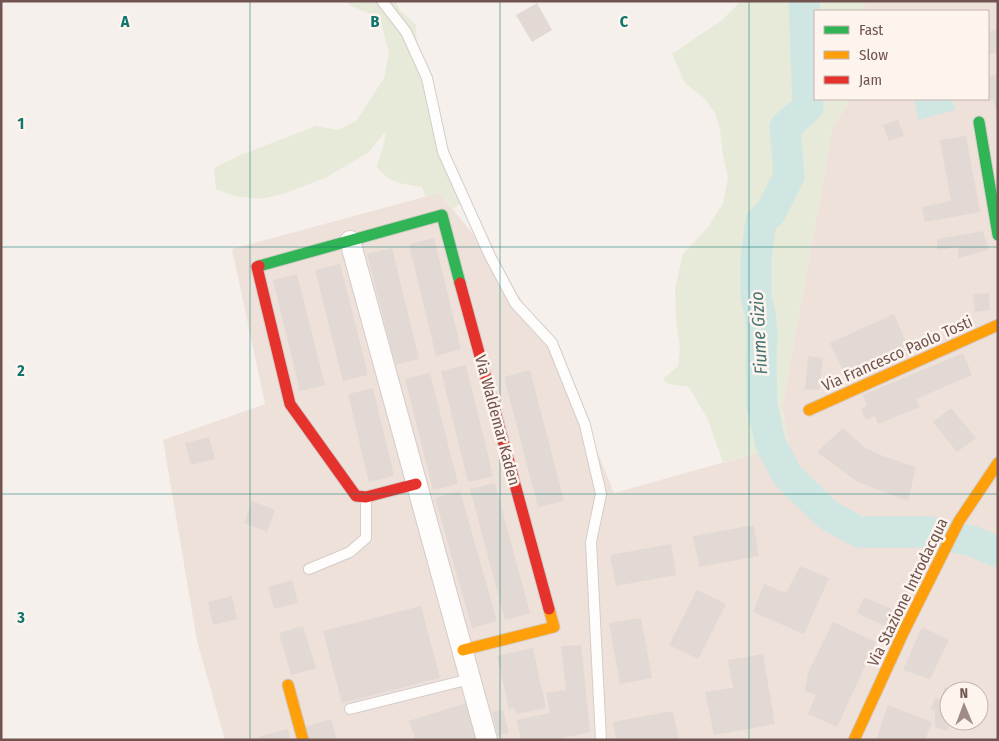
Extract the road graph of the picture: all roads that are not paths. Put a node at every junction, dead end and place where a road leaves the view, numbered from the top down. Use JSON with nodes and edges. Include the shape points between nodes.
{"nodes":[{"id":1,"x":382,"y":1,"type":"edge"},
{"id":2,"x":979,"y":122,"type":"dead end"},
{"id":3,"x":998,"y":234,"type":"edge"},
{"id":4,"x":350,"y":241,"type":"junction"},
{"id":5,"x":998,"y":325,"type":"edge"},
{"id":6,"x":809,"y":410,"type":"dead end"},
{"id":7,"x":998,"y":462,"type":"edge"},
{"id":8,"x":416,"y":484,"type":"junction"},
{"id":9,"x":366,"y":497,"type":"junction"},
{"id":10,"x":309,"y":569,"type":"dead end"},
{"id":11,"x":463,"y":650,"type":"junction"},
{"id":12,"x":470,"y":679,"type":"junction"},
{"id":13,"x":288,"y":685,"type":"dead end"},
{"id":14,"x":350,"y":709,"type":"dead end"},
{"id":15,"x":303,"y":740,"type":"edge"},
{"id":16,"x":488,"y":740,"type":"edge"},
{"id":17,"x":600,"y":740,"type":"edge"},
{"id":18,"x":854,"y":740,"type":"edge"}],
"edges":[{"from":1,"to":17,"type":"lane","via":[[406,32],[427,78],[443,152],[490,256],[515,303],[552,343],[585,425],[601,494],[591,542]]},
{"from":2,"to":3,"type":"street"},
{"from":4,"to":8,"type":"street"},
{"from":4,"to":9,"type":"street","name":"Via Waldemar Kaden","via":[[257,267],[290,404],[356,496]]},
{"from":4,"to":11,"type":"street","name":"Via Waldemar Kaden","via":[[442,215],[554,627]]},
{"from":5,"to":6,"type":"street","name":"Via Francesco Paolo Tosti"},
{"from":7,"to":18,"type":"street","name":"Via Stazione Introdacqua","via":[[959,521]]},
{"from":8,"to":9,"type":"street"},
{"from":8,"to":11,"type":"street"},
{"from":9,"to":10,"type":"lane","via":[[366,538],[350,552]]},
{"from":11,"to":12,"type":"street"},
{"from":12,"to":14,"type":"lane"},
{"from":12,"to":16,"type":"street"},
{"from":13,"to":15,"type":"street"}]}
